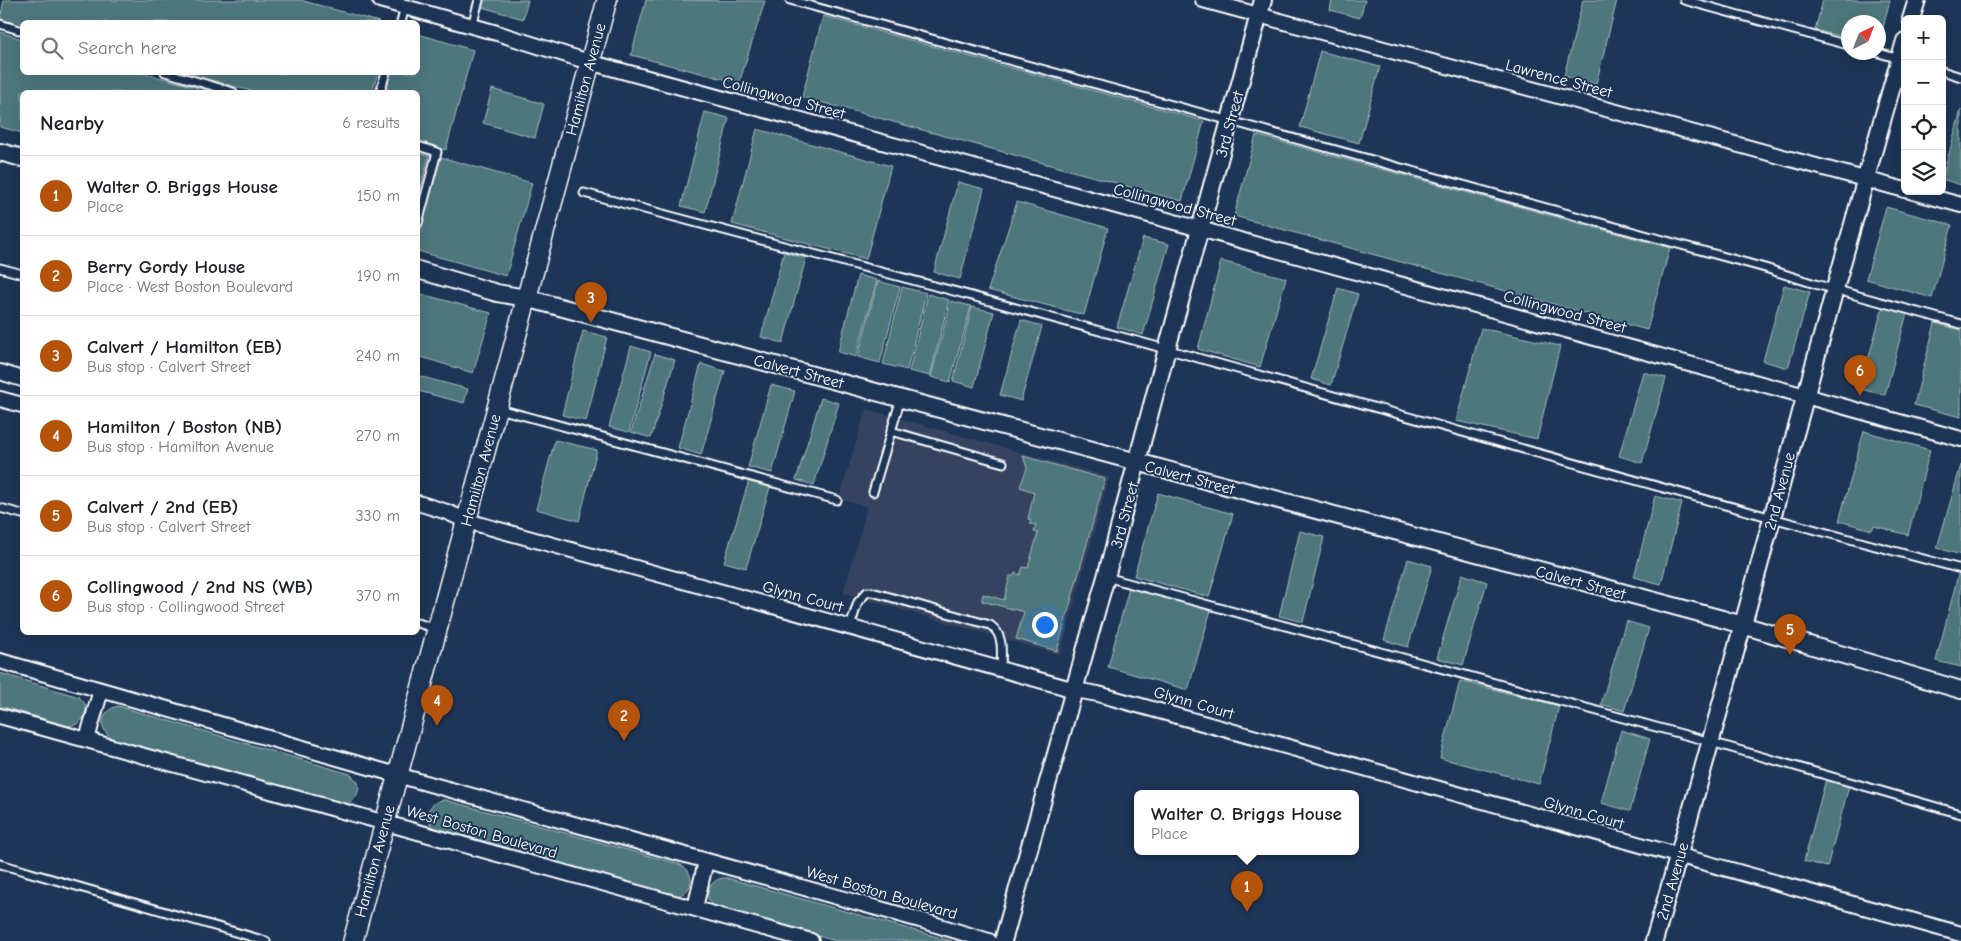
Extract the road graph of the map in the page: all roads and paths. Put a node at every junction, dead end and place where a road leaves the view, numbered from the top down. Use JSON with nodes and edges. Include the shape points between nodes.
{"nodes":[{"id":1,"x":380,"y":0,"type":"edge"},
{"id":2,"x":479,"y":0,"type":"edge"},
{"id":3,"x":607,"y":0,"type":"edge"},
{"id":4,"x":790,"y":0,"type":"edge"},
{"id":5,"x":1203,"y":0,"type":"edge"},
{"id":6,"x":1684,"y":0,"type":"edge"},
{"id":7,"x":1917,"y":0,"type":"edge"},
{"id":8,"x":405,"y":7,"type":"junction"},
{"id":9,"x":1261,"y":8,"type":"edge"},
{"id":10,"x":1912,"y":15,"type":"edge"},
{"id":11,"x":402,"y":20,"type":"edge"},
{"id":12,"x":0,"y":24,"type":"edge"},
{"id":13,"x":472,"y":26,"type":"junction"},
{"id":14,"x":20,"y":30,"type":"edge"},
{"id":15,"x":1841,"y":43,"type":"edge"},
{"id":16,"x":1886,"y":55,"type":"edge"},
{"id":17,"x":1901,"y":60,"type":"edge"},
{"id":18,"x":589,"y":62,"type":"junction"},
{"id":19,"x":1901,"y":63,"type":"edge"},
{"id":20,"x":1946,"y":73,"type":"edge"},
{"id":21,"x":175,"y":75,"type":"edge"},
{"id":22,"x":385,"y":75,"type":"edge"},
{"id":23,"x":1961,"y":77,"type":"edge"},
{"id":24,"x":227,"y":90,"type":"edge"},
{"id":25,"x":381,"y":90,"type":"edge"},
{"id":26,"x":1230,"y":121,"type":"junction"},
{"id":27,"x":420,"y":147,"type":"edge"},
{"id":28,"x":0,"y":152,"type":"edge"},
{"id":29,"x":20,"y":157,"type":"edge"},
{"id":30,"x":1865,"y":178,"type":"junction"},
{"id":31,"x":1901,"y":189,"type":"edge"},
{"id":32,"x":584,"y":193,"type":"dead end"},
{"id":33,"x":1925,"y":195,"type":"edge"},
{"id":34,"x":1961,"y":205,"type":"edge"},
{"id":35,"x":420,"y":216,"type":"edge"},
{"id":36,"x":1200,"y":229,"type":"junction"},
{"id":37,"x":0,"y":268,"type":"edge"},
{"id":38,"x":420,"y":271,"type":"edge"},
{"id":39,"x":20,"y":273,"type":"edge"},
{"id":40,"x":1834,"y":289,"type":"junction"},
{"id":41,"x":526,"y":298,"type":"junction"},
{"id":42,"x":1961,"y":324,"type":"edge"},
{"id":43,"x":1167,"y":349,"type":"junction"},
{"id":44,"x":0,"y":372,"type":"edge"},
{"id":45,"x":20,"y":378,"type":"edge"},
{"id":46,"x":1804,"y":396,"type":"junction"},
{"id":47,"x":901,"y":398,"type":"junction"},
{"id":48,"x":0,"y":399,"type":"edge"},
{"id":49,"x":20,"y":404,"type":"edge"},
{"id":50,"x":496,"y":408,"type":"junction"},
{"id":51,"x":891,"y":431,"type":"junction"},
{"id":52,"x":1961,"y":438,"type":"edge"},
{"id":53,"x":1003,"y":463,"type":"dead end"},
{"id":54,"x":1138,"y":463,"type":"junction"},
{"id":55,"x":873,"y":492,"type":"dead end"},
{"id":56,"x":837,"y":500,"type":"dead end"},
{"id":57,"x":420,"y":504,"type":"edge"},
{"id":58,"x":0,"y":508,"type":"edge"},
{"id":59,"x":20,"y":513,"type":"edge"},
{"id":60,"x":1772,"y":519,"type":"junction"},
{"id":61,"x":467,"y":521,"type":"junction"},
{"id":62,"x":1961,"y":569,"type":"edge"},
{"id":63,"x":1106,"y":577,"type":"junction"},
{"id":64,"x":420,"y":624,"type":"edge"},
{"id":65,"x":1744,"y":625,"type":"junction"},
{"id":66,"x":850,"y":627,"type":"junction"},
{"id":67,"x":436,"y":628,"type":"junction"},
{"id":68,"x":0,"y":661,"type":"edge"},
{"id":69,"x":1001,"y":669,"type":"junction"},
{"id":70,"x":101,"y":690,"type":"junction"},
{"id":71,"x":1075,"y":690,"type":"junction"},
{"id":72,"x":1961,"y":690,"type":"edge"},
{"id":73,"x":0,"y":716,"type":"edge"},
{"id":74,"x":87,"y":739,"type":"junction"},
{"id":75,"x":1711,"y":742,"type":"junction"},
{"id":76,"x":397,"y":775,"type":"junction"},
{"id":77,"x":1961,"y":814,"type":"edge"},
{"id":78,"x":384,"y":822,"type":"junction"},
{"id":79,"x":1679,"y":856,"type":"junction"},
{"id":80,"x":706,"y":861,"type":"junction"},
{"id":81,"x":0,"y":864,"type":"edge"},
{"id":82,"x":694,"y":908,"type":"junction"},
{"id":83,"x":1961,"y":934,"type":"edge"},
{"id":84,"x":266,"y":941,"type":"edge"},
{"id":85,"x":353,"y":941,"type":"edge"},
{"id":86,"x":810,"y":941,"type":"edge"},
{"id":87,"x":989,"y":941,"type":"edge"},
{"id":88,"x":1003,"y":941,"type":"edge"},
{"id":89,"x":1654,"y":941,"type":"edge"}],
"edges":[{"from":1,"to":8,"type":"street","name":"Collingwood Street"},
{"from":2,"to":13,"type":"lane"},
{"from":3,"to":18,"type":"main road","name":"Hamilton Avenue"},
{"from":4,"to":26,"type":"lane"},
{"from":5,"to":9,"type":"street","name":"Lawrence Street"},
{"from":6,"to":15,"type":"lane"},
{"from":7,"to":10,"type":"street"},
{"from":8,"to":11,"type":"lane"},
{"from":8,"to":13,"type":"street","name":"Collingwood Street"},
{"from":9,"to":26,"type":"street","name":"3rd Street"},
{"from":9,"to":30,"type":"street","name":"Lawrence Street"},
{"from":12,"to":14,"type":"lane"},
{"from":13,"to":18,"type":"street","name":"Collingwood Street"},
{"from":16,"to":17,"type":"lane"},
{"from":18,"to":36,"type":"street","name":"Collingwood Street"},
{"from":18,"to":41,"type":"main road","name":"Hamilton Avenue"},
{"from":19,"to":30,"type":"street","name":"2nd Avenue"},
{"from":20,"to":23,"type":"lane"},
{"from":21,"to":24,"type":"lane"},
{"from":22,"to":25,"type":"lane"},
{"from":26,"to":36,"type":"street","name":"3rd Street"},
{"from":26,"to":40,"type":"lane"},
{"from":27,"to":35,"type":"lane","via":[[437,152]]},
{"from":28,"to":29,"type":"street"},
{"from":30,"to":31,"type":"street","name":"Lawrence Street"},
{"from":30,"to":40,"type":"street","name":"2nd Avenue"},
{"from":32,"to":43,"type":"lane"},
{"from":33,"to":34,"type":"street"},
{"from":36,"to":43,"type":"street","name":"3rd Street"},
{"from":36,"to":46,"type":"street","name":"Collingwood Street"},
{"from":37,"to":39,"type":"lane"},
{"from":38,"to":41,"type":"street","name":"Calvert Street"},
{"from":40,"to":42,"type":"lane"},
{"from":40,"to":46,"type":"street","name":"2nd Avenue"},
{"from":41,"to":47,"type":"street","name":"Calvert Street"},
{"from":41,"to":50,"type":"main road","name":"Hamilton Avenue"},
{"from":43,"to":54,"type":"street","name":"3rd Street"},
{"from":43,"to":60,"type":"lane"},
{"from":44,"to":45,"type":"street"},
{"from":46,"to":52,"type":"street","name":"Collingwood Street"},
{"from":46,"to":60,"type":"street","name":"2nd Avenue"},
{"from":47,"to":51,"type":"lane"},
{"from":47,"to":54,"type":"street","name":"Calvert Street"},
{"from":48,"to":49,"type":"street"},
{"from":50,"to":56,"type":"lane"},
{"from":50,"to":61,"type":"main road","name":"Hamilton Avenue"},
{"from":51,"to":53,"type":"lane"},
{"from":51,"to":55,"type":"lane"},
{"from":54,"to":63,"type":"street","name":"3rd Street"},
{"from":54,"to":65,"type":"street","name":"Calvert Street"},
{"from":57,"to":61,"type":"street","name":"Glynn Court"},
{"from":58,"to":59,"type":"lane"},
{"from":60,"to":62,"type":"lane"},
{"from":60,"to":65,"type":"street","name":"2nd Avenue"},
{"from":61,"to":66,"type":"street","name":"Glynn Court"},
{"from":61,"to":67,"type":"main road","name":"Hamilton Avenue"},
{"from":63,"to":71,"type":"street","name":"3rd Street"},
{"from":63,"to":75,"type":"lane"},
{"from":64,"to":67,"type":"lane"},
{"from":65,"to":72,"type":"street","name":"Calvert Street"},
{"from":65,"to":75,"type":"street","name":"2nd Avenue"},
{"from":66,"to":69,"type":"street","name":"Glynn Court"},
{"from":66,"to":69,"type":"lane","via":[[858,602],[866,592],[916,604],[990,625],[999,632]]},
{"from":67,"to":76,"type":"main road","name":"Hamilton Avenue"},
{"from":68,"to":70,"type":"street","name":"West Boston Boulevard"},
{"from":69,"to":71,"type":"street","name":"Glynn Court"},
{"from":70,"to":74,"type":"street"},
{"from":70,"to":76,"type":"street","name":"West Boston Boulevard"},
{"from":71,"to":79,"type":"street","name":"Glynn Court"},
{"from":71,"to":88,"type":"street","name":"3rd Street"},
{"from":73,"to":74,"type":"street","name":"West Boston Boulevard"},
{"from":74,"to":78,"type":"street","name":"West Boston Boulevard"},
{"from":75,"to":77,"type":"lane"},
{"from":75,"to":79,"type":"street","name":"2nd Avenue"},
{"from":76,"to":78,"type":"main road","name":"Hamilton Avenue"},
{"from":76,"to":80,"type":"street","name":"West Boston Boulevard"},
{"from":78,"to":82,"type":"street","name":"West Boston Boulevard"},
{"from":78,"to":85,"type":"main road","name":"Hamilton Avenue"},
{"from":79,"to":83,"type":"street","name":"Glynn Court"},
{"from":79,"to":89,"type":"street","name":"2nd Avenue"},
{"from":80,"to":82,"type":"street"},
{"from":80,"to":87,"type":"street","name":"West Boston Boulevard"},
{"from":81,"to":84,"type":"lane"},
{"from":82,"to":86,"type":"street","name":"West Boston Boulevard"}]}
